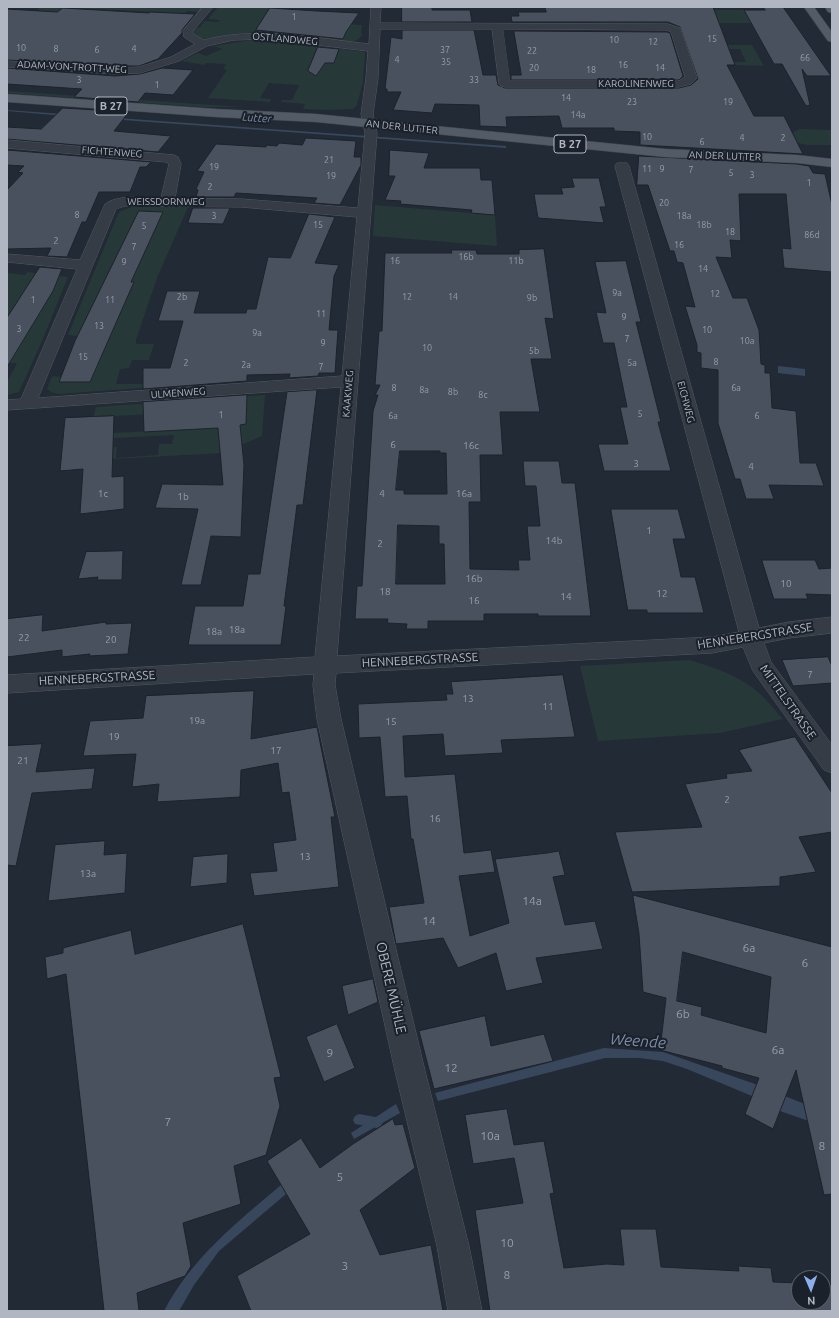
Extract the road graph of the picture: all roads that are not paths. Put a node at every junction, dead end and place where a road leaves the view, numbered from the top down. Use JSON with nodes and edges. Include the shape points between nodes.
{"nodes":[{"id":1,"x":208,"y":7,"type":"edge"},
{"id":2,"x":376,"y":7,"type":"edge"},
{"id":3,"x":809,"y":7,"type":"edge"},
{"id":4,"x":830,"y":7,"type":"edge"},
{"id":5,"x":832,"y":10,"type":"edge"},
{"id":6,"x":374,"y":26,"type":"junction"},
{"id":7,"x":497,"y":26,"type":"junction"},
{"id":8,"x":832,"y":40,"type":"edge"},
{"id":9,"x":203,"y":44,"type":"junction"},
{"id":10,"x":373,"y":48,"type":"junction"},
{"id":11,"x":7,"y":64,"type":"edge"},
{"id":12,"x":7,"y":98,"type":"edge"},
{"id":13,"x":370,"y":132,"type":"junction"},
{"id":14,"x":7,"y":144,"type":"edge"},
{"id":15,"x":832,"y":156,"type":"edge"},
{"id":16,"x":796,"y":159,"type":"junction"},
{"id":17,"x":832,"y":162,"type":"edge"},
{"id":18,"x":622,"y":166,"type":"dead end"},
{"id":19,"x":167,"y":202,"type":"junction"},
{"id":20,"x":364,"y":213,"type":"junction"},
{"id":21,"x":7,"y":258,"type":"edge"},
{"id":22,"x":86,"y":265,"type":"junction"},
{"id":23,"x":349,"y":381,"type":"junction"},
{"id":24,"x":27,"y":404,"type":"junction"},
{"id":25,"x":7,"y":405,"type":"edge"},
{"id":26,"x":832,"y":626,"type":"edge"},
{"id":27,"x":751,"y":638,"type":"junction"},
{"id":28,"x":325,"y":665,"type":"junction"},
{"id":29,"x":7,"y":684,"type":"edge"},
{"id":30,"x":832,"y":764,"type":"edge"},
{"id":31,"x":465,"y":1311,"type":"edge"}],
"edges":[{"from":1,"to":9,"type":"street","via":[[188,30],[188,35]]},
{"from":2,"to":6,"type":"street","name":"KAAKWEG"},
{"from":3,"to":8,"type":"main road"},
{"from":4,"to":5,"type":"main road"},
{"from":6,"to":7,"type":"street","name":"KAROLINENWEG"},
{"from":6,"to":10,"type":"street","name":"KAAKWEG"},
{"from":7,"to":7,"type":"street","name":"KAROLINENWEG","via":[[504,84],[679,84],[687,82],[690,78],[676,30],[668,27]]},
{"from":9,"to":10,"type":"street","name":"OSTLANDWEG","via":[[234,37],[266,36]]},
{"from":9,"to":11,"type":"street","name":"ADAM-VON-TROTT-WEG","via":[[175,59],[132,71]]},
{"from":10,"to":13,"type":"street","name":"KAAKWEG","via":[[367,114]]},
{"from":12,"to":13,"type":"main road","name":"AN DER LUTTER","number":"B 27","via":[[309,117]]},
{"from":13,"to":16,"type":"main road","name":"AN DER LUTTER","number":"B 27","via":[[665,153]]},
{"from":13,"to":20,"type":"street","name":"KAAKWEG"},
{"from":14,"to":19,"type":"street","name":"FICHTENWEG","via":[[169,158],[175,164]]},
{"from":15,"to":16,"type":"main road","name":"AN DER LUTTER","number":"B 27"},
{"from":16,"to":17,"type":"main road","name":"AN DER LUTTER","number":"B 27"},
{"from":18,"to":27,"type":"street","name":"EICHWEG"},
{"from":19,"to":20,"type":"street","name":"WEISSDORNWEG","via":[[248,204]]},
{"from":19,"to":22,"type":"street","name":"WEISSDORNWEG","via":[[126,202],[110,207]]},
{"from":20,"to":23,"type":"street","name":"KAAKWEG"},
{"from":21,"to":22,"type":"street"},
{"from":22,"to":24,"type":"street","name":"WEISSDORNWEG"},
{"from":23,"to":24,"type":"street","name":"ULMENWEG"},
{"from":23,"to":28,"type":"street","name":"KAAKWEG"},
{"from":24,"to":25,"type":"street","name":"ULMENWEG"},
{"from":26,"to":27,"type":"street","name":"HENNEBERGSTRASSE","via":[[789,630]]},
{"from":27,"to":28,"type":"street","name":"HENNEBERGSTRASSE","via":[[712,645],[666,648]]},
{"from":27,"to":30,"type":"street","name":"MITTELSTRASSE","via":[[761,665]]},
{"from":28,"to":29,"type":"street","name":"HENNEBERGSTRASSE"},
{"from":28,"to":31,"type":"street","name":"OBERE MÜHLE","via":[[326,707],[453,1246]]}]}
